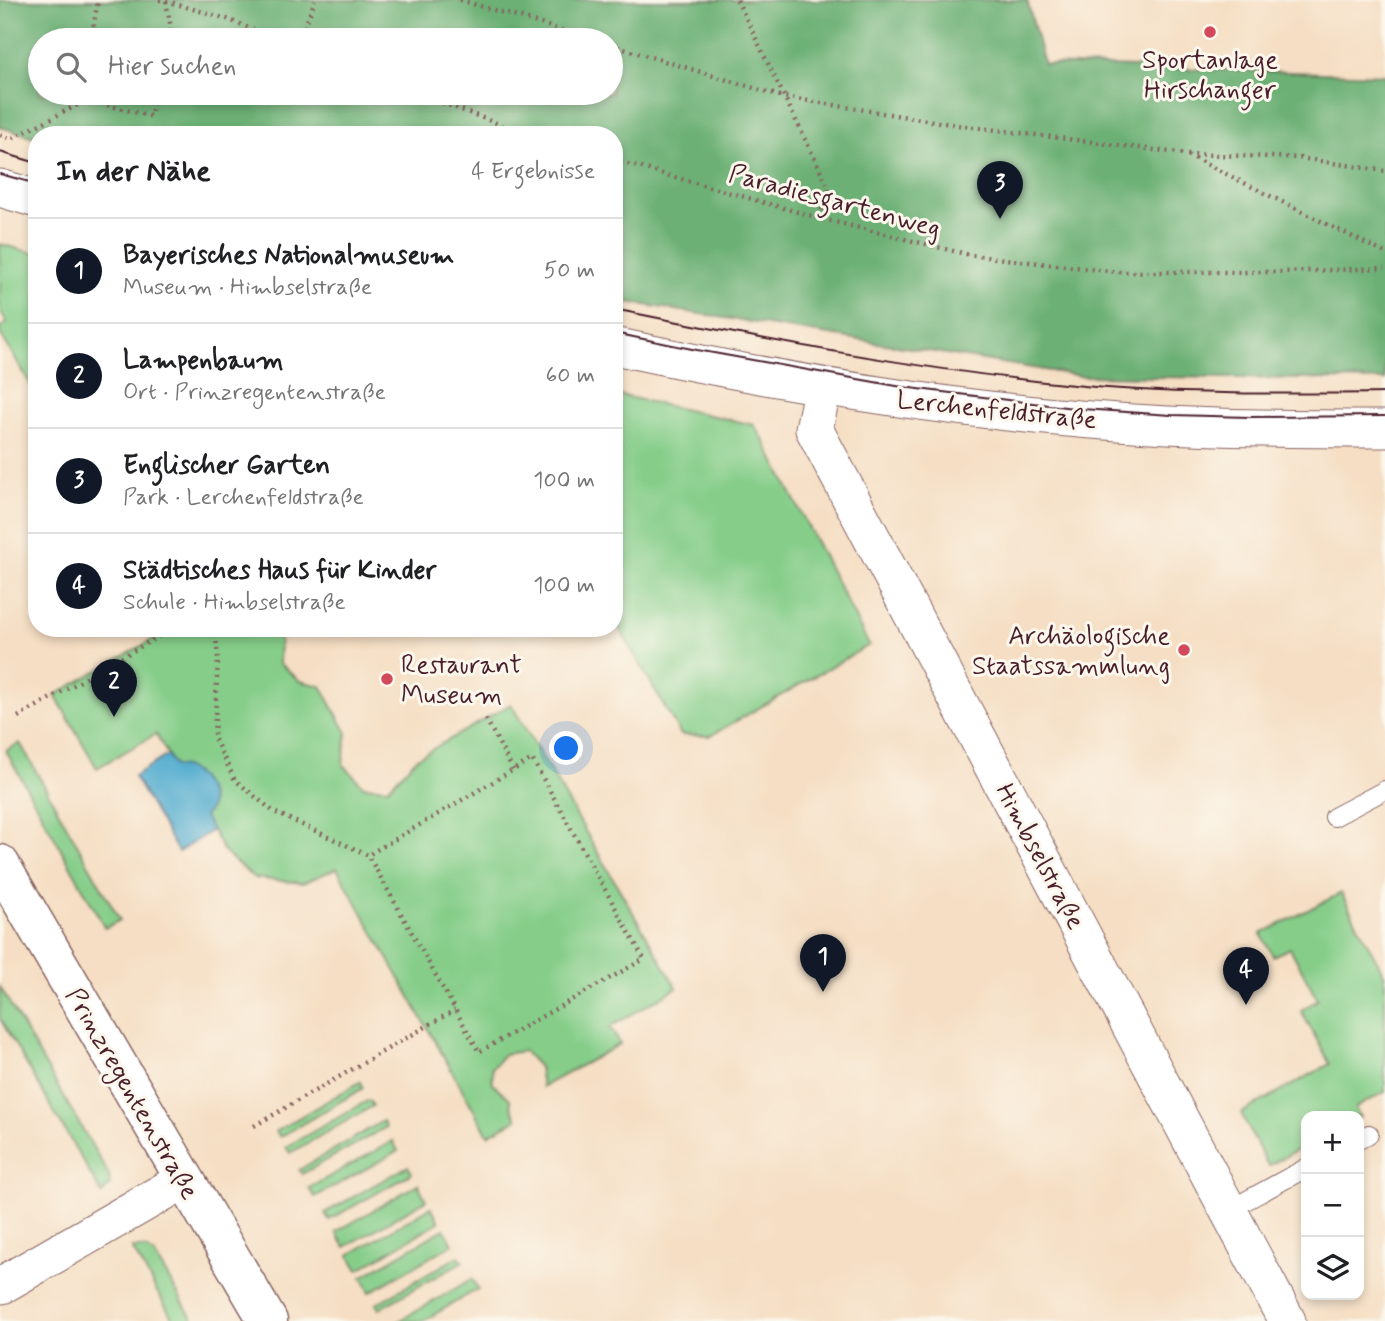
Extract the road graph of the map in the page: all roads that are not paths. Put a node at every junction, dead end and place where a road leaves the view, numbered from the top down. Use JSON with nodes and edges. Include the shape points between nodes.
{"nodes":[{"id":1,"x":0,"y":188,"type":"edge"},
{"id":2,"x":28,"y":196,"type":"edge"},
{"id":3,"x":623,"y":348,"type":"edge"},
{"id":4,"x":823,"y":387,"type":"junction"},
{"id":5,"x":1385,"y":429,"type":"edge"},
{"id":6,"x":1385,"y":790,"type":"edge"},
{"id":7,"x":1334,"y":817,"type":"dead end"},
{"id":8,"x":0,"y":864,"type":"edge"},
{"id":9,"x":1301,"y":1171,"type":"edge"},
{"id":10,"x":184,"y":1180,"type":"junction"},
{"id":11,"x":1229,"y":1210,"type":"junction"},
{"id":12,"x":2,"y":1285,"type":"dead end"},
{"id":13,"x":268,"y":1321,"type":"edge"},
{"id":14,"x":1287,"y":1321,"type":"edge"}],
"edges":[{"from":1,"to":2,"type":"street"},
{"from":3,"to":4,"type":"street","name":"Lerchenfeldstraße"},
{"from":4,"to":5,"type":"street","name":"Lerchenfeldstraße","via":[[1080,419],[1252,429]]},
{"from":4,"to":11,"type":"street","name":"Himbselstraße","via":[[814,429]]},
{"from":6,"to":7,"type":"lane"},
{"from":8,"to":10,"type":"main road","name":"Prinzregentenstraße"},
{"from":9,"to":11,"type":"lane"},
{"from":10,"to":12,"type":"street"},
{"from":10,"to":13,"type":"main road","name":"Prinzregentenstraße"},
{"from":11,"to":14,"type":"street","name":"Himbselstraße"}]}
